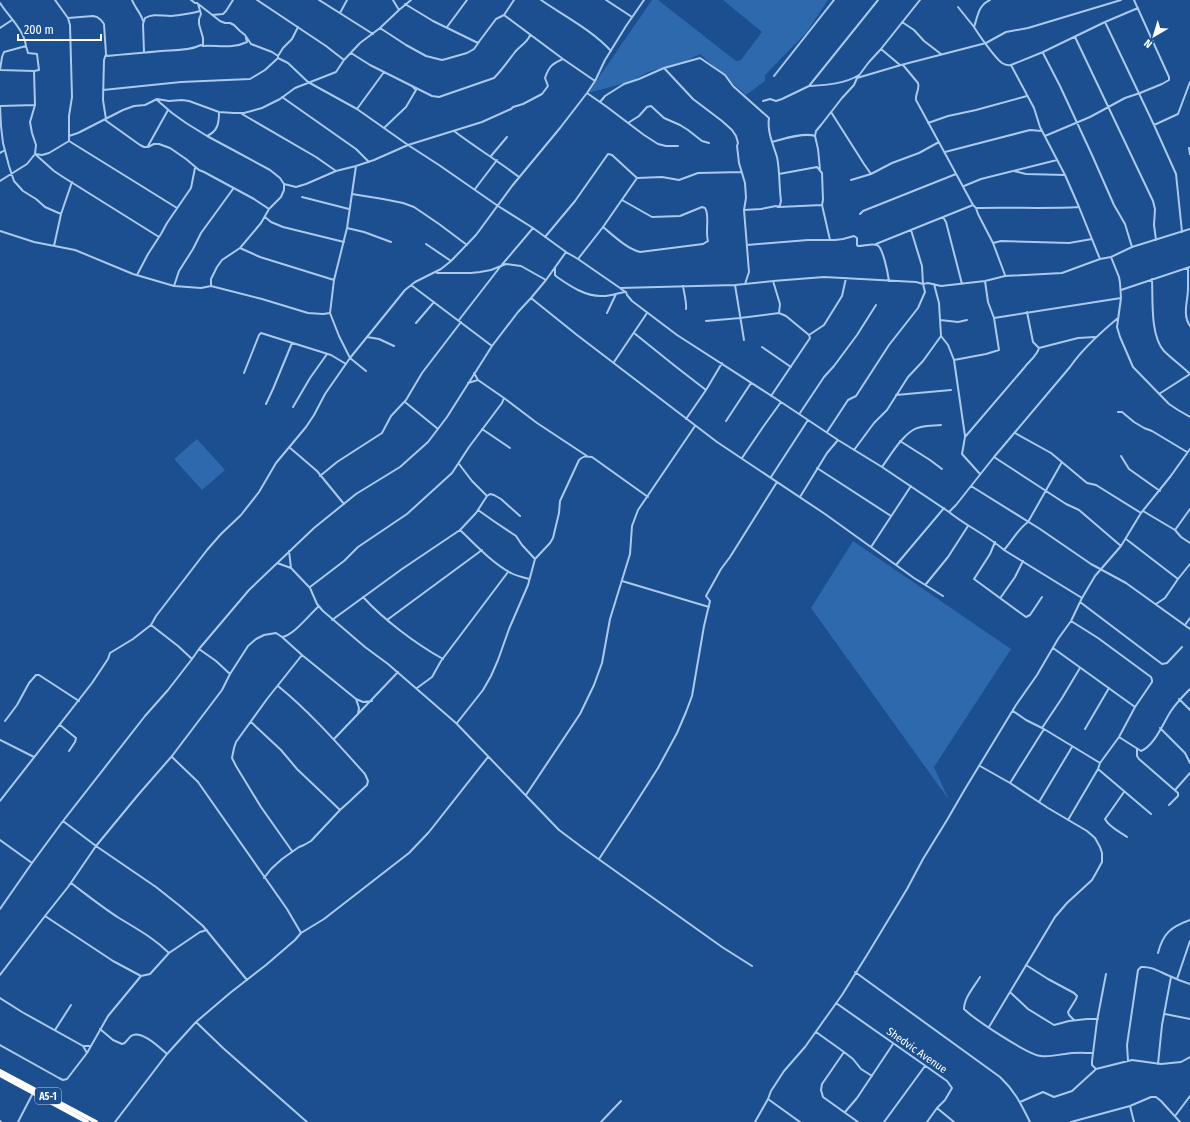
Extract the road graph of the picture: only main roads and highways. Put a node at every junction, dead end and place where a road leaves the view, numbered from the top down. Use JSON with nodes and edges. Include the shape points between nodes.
{"nodes":[{"id":1,"x":0,"y":1071,"type":"edge"},
{"id":2,"x":0,"y":1074,"type":"edge"},
{"id":3,"x":87,"y":1122,"type":"edge"},
{"id":4,"x":96,"y":1122,"type":"edge"}],
"edges":[{"from":1,"to":4,"type":"highway","number":"A5-1"},
{"from":2,"to":3,"type":"highway","number":"A5-1"}]}
